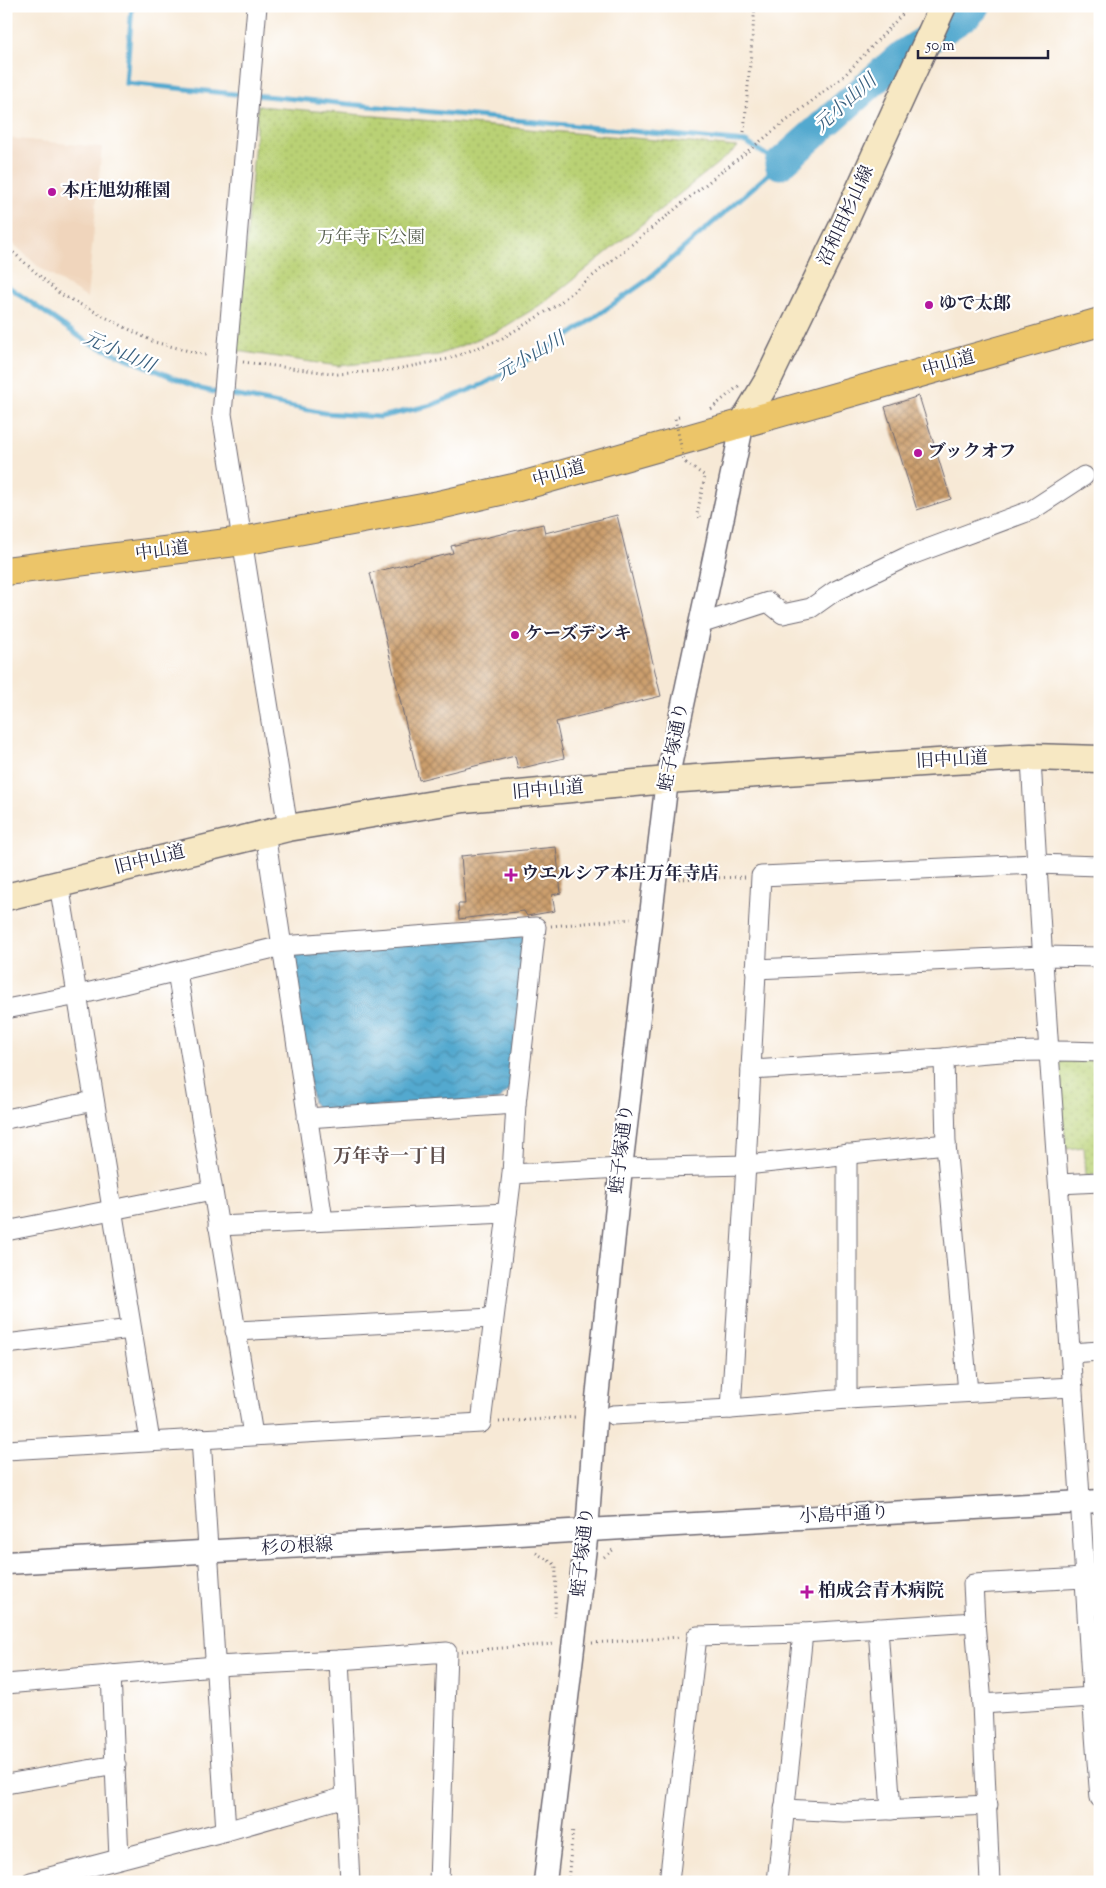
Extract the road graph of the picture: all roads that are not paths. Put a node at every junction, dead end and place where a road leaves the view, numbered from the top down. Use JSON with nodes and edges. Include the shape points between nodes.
{"nodes":[{"id":1,"x":257,"y":6,"type":"edge"},
{"id":2,"x":943,"y":6,"type":"edge"},
{"id":3,"x":1100,"y":322,"type":"edge"},
{"id":4,"x":743,"y":422,"type":"junction"},
{"id":5,"x":1084,"y":476,"type":"dead end"},
{"id":6,"x":243,"y":541,"type":"junction"},
{"id":7,"x":6,"y":571,"type":"edge"},
{"id":8,"x":700,"y":624,"type":"junction"},
{"id":9,"x":1031,"y":757,"type":"junction"},
{"id":10,"x":1100,"y":759,"type":"edge"},
{"id":11,"x":667,"y":780,"type":"junction"},
{"id":12,"x":277,"y":830,"type":"junction"},
{"id":13,"x":1036,"y":864,"type":"junction"},
{"id":14,"x":1100,"y":866,"type":"edge"},
{"id":15,"x":59,"y":884,"type":"junction"},
{"id":16,"x":6,"y":897,"type":"edge"},
{"id":17,"x":282,"y":946,"type":"junction"},
{"id":18,"x":1043,"y":956,"type":"junction"},
{"id":19,"x":1100,"y":957,"type":"edge"},
{"id":20,"x":755,"y":969,"type":"junction"},
{"id":21,"x":177,"y":972,"type":"junction"},
{"id":22,"x":78,"y":996,"type":"junction"},
{"id":23,"x":6,"y":1009,"type":"edge"},
{"id":24,"x":1048,"y":1050,"type":"junction"},
{"id":25,"x":1100,"y":1052,"type":"edge"},
{"id":26,"x":944,"y":1058,"type":"junction"},
{"id":27,"x":751,"y":1070,"type":"junction"},
{"id":28,"x":94,"y":1101,"type":"junction"},
{"id":29,"x":516,"y":1104,"type":"junction"},
{"id":30,"x":307,"y":1118,"type":"junction"},
{"id":31,"x":6,"y":1119,"type":"edge"},
{"id":32,"x":946,"y":1144,"type":"junction"},
{"id":33,"x":847,"y":1154,"type":"junction"},
{"id":34,"x":746,"y":1165,"type":"junction"},
{"id":35,"x":621,"y":1168,"type":"junction"},
{"id":36,"x":512,"y":1174,"type":"junction"},
{"id":37,"x":1100,"y":1182,"type":"edge"},
{"id":38,"x":1059,"y":1184,"type":"junction"},
{"id":39,"x":212,"y":1190,"type":"junction"},
{"id":40,"x":111,"y":1209,"type":"junction"},
{"id":41,"x":507,"y":1212,"type":"junction"},
{"id":42,"x":323,"y":1220,"type":"junction"},
{"id":43,"x":218,"y":1226,"type":"junction"},
{"id":44,"x":6,"y":1231,"type":"edge"},
{"id":45,"x":493,"y":1318,"type":"junction"},
{"id":46,"x":131,"y":1329,"type":"junction"},
{"id":47,"x":235,"y":1331,"type":"junction"},
{"id":48,"x":6,"y":1344,"type":"edge"},
{"id":49,"x":1100,"y":1351,"type":"edge"},
{"id":50,"x":1070,"y":1353,"type":"junction"},
{"id":51,"x":1073,"y":1387,"type":"junction"},
{"id":52,"x":968,"y":1392,"type":"junction"},
{"id":53,"x":847,"y":1399,"type":"junction"},
{"id":54,"x":731,"y":1409,"type":"junction"},
{"id":55,"x":613,"y":1415,"type":"dead end"},
{"id":56,"x":253,"y":1435,"type":"junction"},
{"id":57,"x":201,"y":1438,"type":"junction"},
{"id":58,"x":150,"y":1442,"type":"junction"},
{"id":59,"x":6,"y":1450,"type":"edge"},
{"id":60,"x":1090,"y":1501,"type":"edge"},
{"id":61,"x":587,"y":1531,"type":"junction"},
{"id":62,"x":209,"y":1552,"type":"junction"},
{"id":63,"x":6,"y":1563,"type":"edge"},
{"id":64,"x":1084,"y":1578,"type":"junction"},
{"id":65,"x":974,"y":1622,"type":"junction"},
{"id":66,"x":878,"y":1628,"type":"junction"},
{"id":67,"x":803,"y":1633,"type":"junction"},
{"id":68,"x":1095,"y":1656,"type":"edge"},
{"id":69,"x":339,"y":1660,"type":"junction"},
{"id":70,"x":215,"y":1666,"type":"junction"},
{"id":71,"x":111,"y":1674,"type":"junction"},
{"id":72,"x":6,"y":1684,"type":"edge"},
{"id":73,"x":1093,"y":1697,"type":"junction"},
{"id":74,"x":982,"y":1704,"type":"junction"},
{"id":75,"x":1098,"y":1756,"type":"edge"},
{"id":76,"x":116,"y":1765,"type":"junction"},
{"id":77,"x":6,"y":1784,"type":"edge"},
{"id":78,"x":345,"y":1797,"type":"junction"},
{"id":79,"x":1100,"y":1798,"type":"edge"},
{"id":80,"x":988,"y":1805,"type":"junction"},
{"id":81,"x":784,"y":1809,"type":"junction"},
{"id":82,"x":892,"y":1810,"type":"junction"},
{"id":83,"x":226,"y":1831,"type":"junction"},
{"id":84,"x":119,"y":1858,"type":"junction"},
{"id":85,"x":31,"y":1882,"type":"edge"},
{"id":86,"x":350,"y":1882,"type":"edge"},
{"id":87,"x":439,"y":1882,"type":"edge"},
{"id":88,"x":545,"y":1882,"type":"edge"},
{"id":89,"x":669,"y":1882,"type":"edge"},
{"id":90,"x":777,"y":1882,"type":"edge"},
{"id":91,"x":990,"y":1882,"type":"edge"}],
"edges":[{"from":1,"to":6,"type":"street","via":[[222,414]]},
{"from":2,"to":4,"type":"main road","name":"沼和田杉山線","via":[[844,223],[768,380]]},
{"from":3,"to":4,"type":"highway","name":"中山道"},
{"from":4,"to":6,"type":"highway","name":"中山道","via":[[510,489]]},
{"from":4,"to":8,"type":"street","name":"蛭子塚通り"},
{"from":5,"to":8,"type":"street","via":[[1032,510],[906,557],[835,591],[811,608],[783,614],[768,602]]},
{"from":6,"to":7,"type":"highway","name":"中山道"},
{"from":6,"to":12,"type":"street"},
{"from":8,"to":11,"type":"street","name":"蛭子塚通り"},
{"from":9,"to":10,"type":"main road","name":"旧中山道"},
{"from":9,"to":11,"type":"main road","name":"旧中山道"},
{"from":9,"to":13,"type":"street"},
{"from":11,"to":12,"type":"main road","name":"旧中山道","via":[[464,799]]},
{"from":11,"to":35,"type":"street","name":"蛭子塚通り"},
{"from":12,"to":15,"type":"main road","name":"旧中山道"},
{"from":12,"to":17,"type":"street"},
{"from":13,"to":14,"type":"street"},
{"from":13,"to":18,"type":"street"},
{"from":13,"to":20,"type":"street","via":[[761,876]]},
{"from":15,"to":16,"type":"main road","name":"旧中山道"},
{"from":15,"to":22,"type":"street"},
{"from":17,"to":21,"type":"street"},
{"from":17,"to":29,"type":"street","via":[[536,927]]},
{"from":17,"to":30,"type":"street"},
{"from":18,"to":19,"type":"street"},
{"from":18,"to":20,"type":"street"},
{"from":18,"to":24,"type":"street"},
{"from":20,"to":27,"type":"street"},
{"from":21,"to":22,"type":"street"},
{"from":21,"to":39,"type":"street"},
{"from":22,"to":23,"type":"street"},
{"from":22,"to":28,"type":"street"},
{"from":24,"to":25,"type":"street"},
{"from":24,"to":26,"type":"street"},
{"from":24,"to":38,"type":"street"},
{"from":26,"to":27,"type":"street"},
{"from":26,"to":32,"type":"street"},
{"from":27,"to":34,"type":"street"},
{"from":28,"to":31,"type":"street"},
{"from":28,"to":40,"type":"street"},
{"from":29,"to":30,"type":"street"},
{"from":29,"to":36,"type":"street"},
{"from":30,"to":42,"type":"street"},
{"from":32,"to":33,"type":"street"},
{"from":32,"to":52,"type":"street"},
{"from":33,"to":34,"type":"street"},
{"from":33,"to":53,"type":"street"},
{"from":34,"to":35,"type":"street"},
{"from":34,"to":54,"type":"street"},
{"from":35,"to":36,"type":"street"},
{"from":35,"to":61,"type":"street","name":"蛭子塚通り","via":[[596,1408]]},
{"from":36,"to":41,"type":"street"},
{"from":37,"to":38,"type":"street"},
{"from":38,"to":50,"type":"street"},
{"from":39,"to":40,"type":"street"},
{"from":39,"to":43,"type":"street"},
{"from":40,"to":44,"type":"street"},
{"from":40,"to":46,"type":"street"},
{"from":41,"to":42,"type":"street"},
{"from":41,"to":45,"type":"street"},
{"from":42,"to":43,"type":"street"},
{"from":43,"to":47,"type":"street"},
{"from":45,"to":47,"type":"street"},
{"from":45,"to":56,"type":"street","via":[[481,1423]]},
{"from":46,"to":48,"type":"street"},
{"from":46,"to":58,"type":"street"},
{"from":47,"to":56,"type":"street"},
{"from":49,"to":50,"type":"street"},
{"from":50,"to":51,"type":"street"},
{"from":51,"to":52,"type":"street"},
{"from":51,"to":60,"type":"street"},
{"from":52,"to":53,"type":"street"},
{"from":53,"to":54,"type":"street"},
{"from":54,"to":55,"type":"street"},
{"from":56,"to":57,"type":"street"},
{"from":57,"to":58,"type":"street"},
{"from":57,"to":62,"type":"street"},
{"from":58,"to":59,"type":"street"},
{"from":60,"to":61,"type":"street","name":"小島中通り"},
{"from":60,"to":64,"type":"street"},
{"from":61,"to":62,"type":"street","name":"杉の根線"},
{"from":61,"to":88,"type":"street","name":"蛭子塚通り"},
{"from":62,"to":63,"type":"street","name":"杉の根線"},
{"from":62,"to":70,"type":"street"},
{"from":64,"to":65,"type":"street","via":[[973,1584]]},
{"from":64,"to":68,"type":"street"},
{"from":65,"to":66,"type":"street"},
{"from":65,"to":74,"type":"street"},
{"from":66,"to":67,"type":"street"},
{"from":66,"to":82,"type":"street"},
{"from":67,"to":81,"type":"street"},
{"from":67,"to":89,"type":"street","via":[[697,1636]]},
{"from":68,"to":73,"type":"street"},
{"from":69,"to":70,"type":"street"},
{"from":69,"to":78,"type":"street"},
{"from":69,"to":87,"type":"street","via":[[447,1652]]},
{"from":70,"to":71,"type":"street"},
{"from":70,"to":83,"type":"street"},
{"from":71,"to":72,"type":"street"},
{"from":71,"to":76,"type":"street"},
{"from":73,"to":74,"type":"street"},
{"from":73,"to":75,"type":"street"},
{"from":74,"to":80,"type":"street"},
{"from":75,"to":79,"type":"street"},
{"from":76,"to":77,"type":"street"},
{"from":76,"to":84,"type":"street"},
{"from":78,"to":83,"type":"street"},
{"from":78,"to":86,"type":"street"},
{"from":80,"to":82,"type":"street"},
{"from":80,"to":91,"type":"street"},
{"from":81,"to":82,"type":"street"},
{"from":81,"to":90,"type":"street"},
{"from":83,"to":84,"type":"street"},
{"from":84,"to":85,"type":"street"}]}
